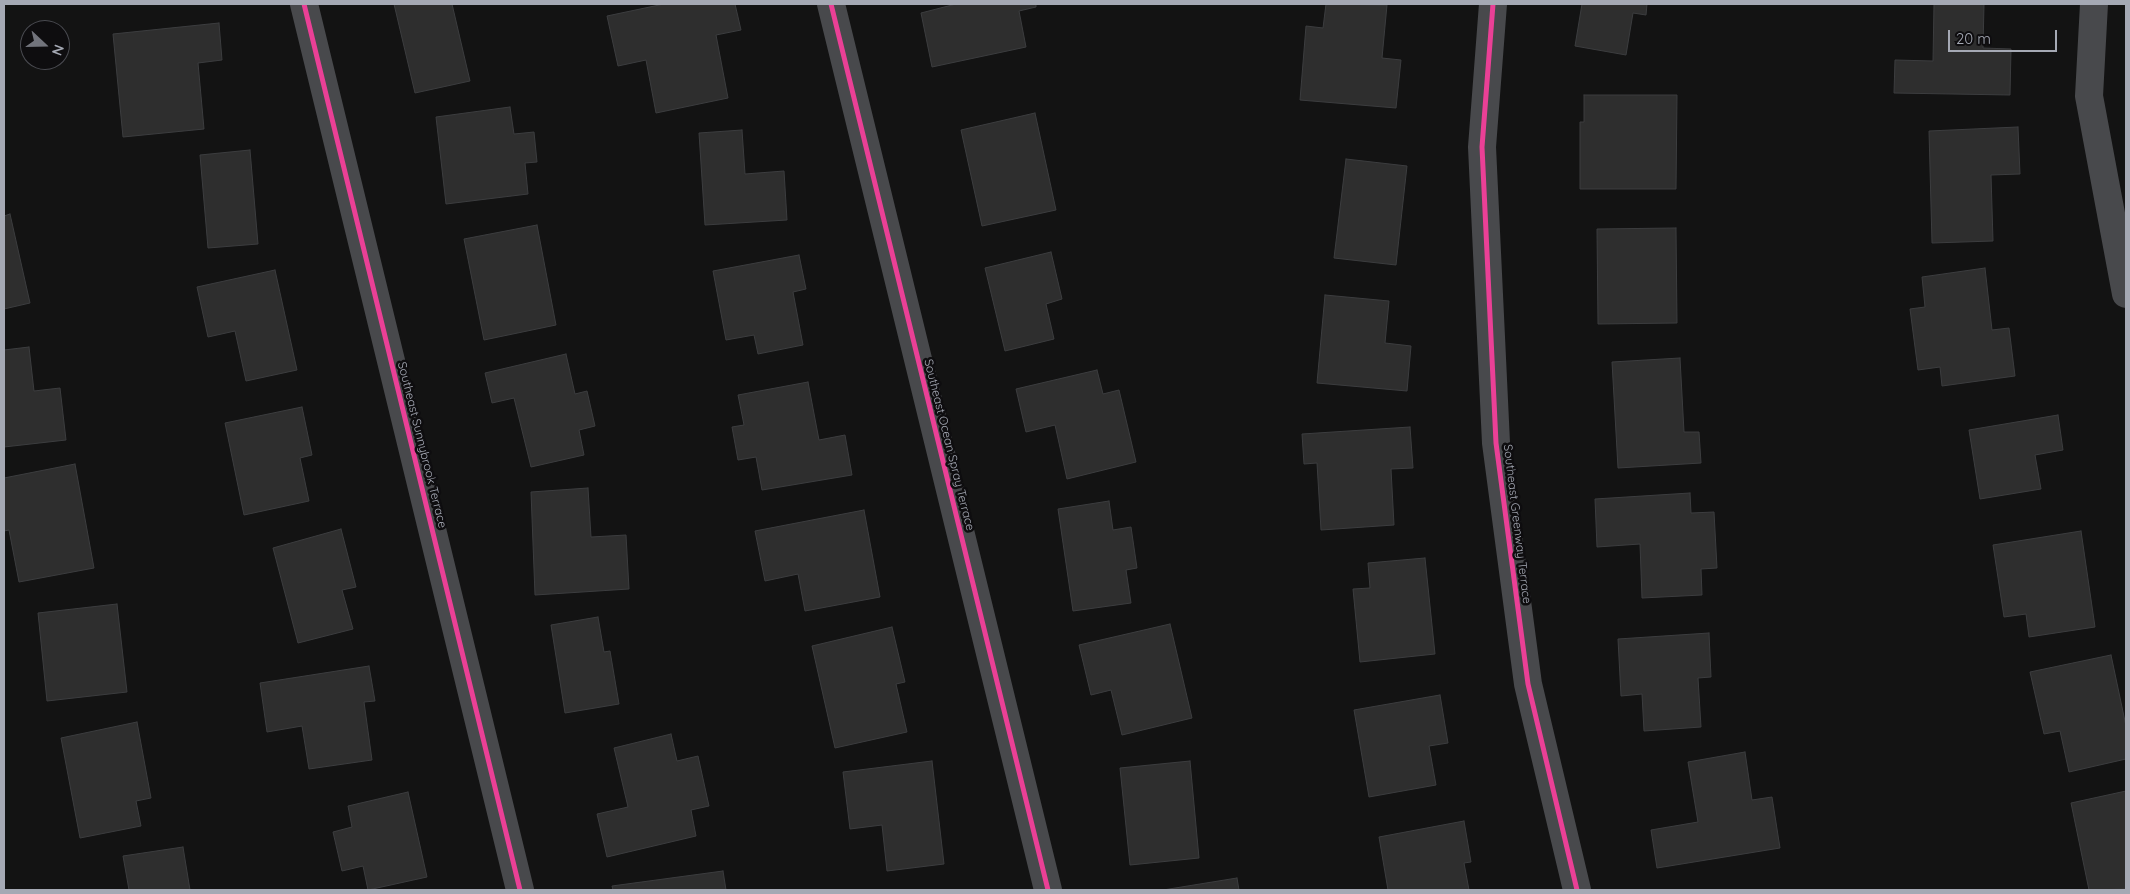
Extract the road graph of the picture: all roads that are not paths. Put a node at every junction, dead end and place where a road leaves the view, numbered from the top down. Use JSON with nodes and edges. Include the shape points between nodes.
{"nodes":[{"id":1,"x":304,"y":4,"type":"edge"},
{"id":2,"x":831,"y":4,"type":"edge"},
{"id":3,"x":1493,"y":4,"type":"edge"},
{"id":4,"x":2094,"y":4,"type":"edge"},
{"id":5,"x":2126,"y":294,"type":"edge"},
{"id":6,"x":520,"y":890,"type":"edge"},
{"id":7,"x":1048,"y":890,"type":"edge"},
{"id":8,"x":1577,"y":890,"type":"edge"}],
"edges":[{"from":1,"to":6,"type":"street","name":"Southeast Sunnybrook Terrace"},
{"from":2,"to":7,"type":"street","name":"Southeast Ocean Spray Terrace"},
{"from":3,"to":8,"type":"street","name":"Southeast Greenway Terrace","via":[[1482,147],[1496,444],[1528,684]]},
{"from":4,"to":5,"type":"street","via":[[2089,96]]}]}
